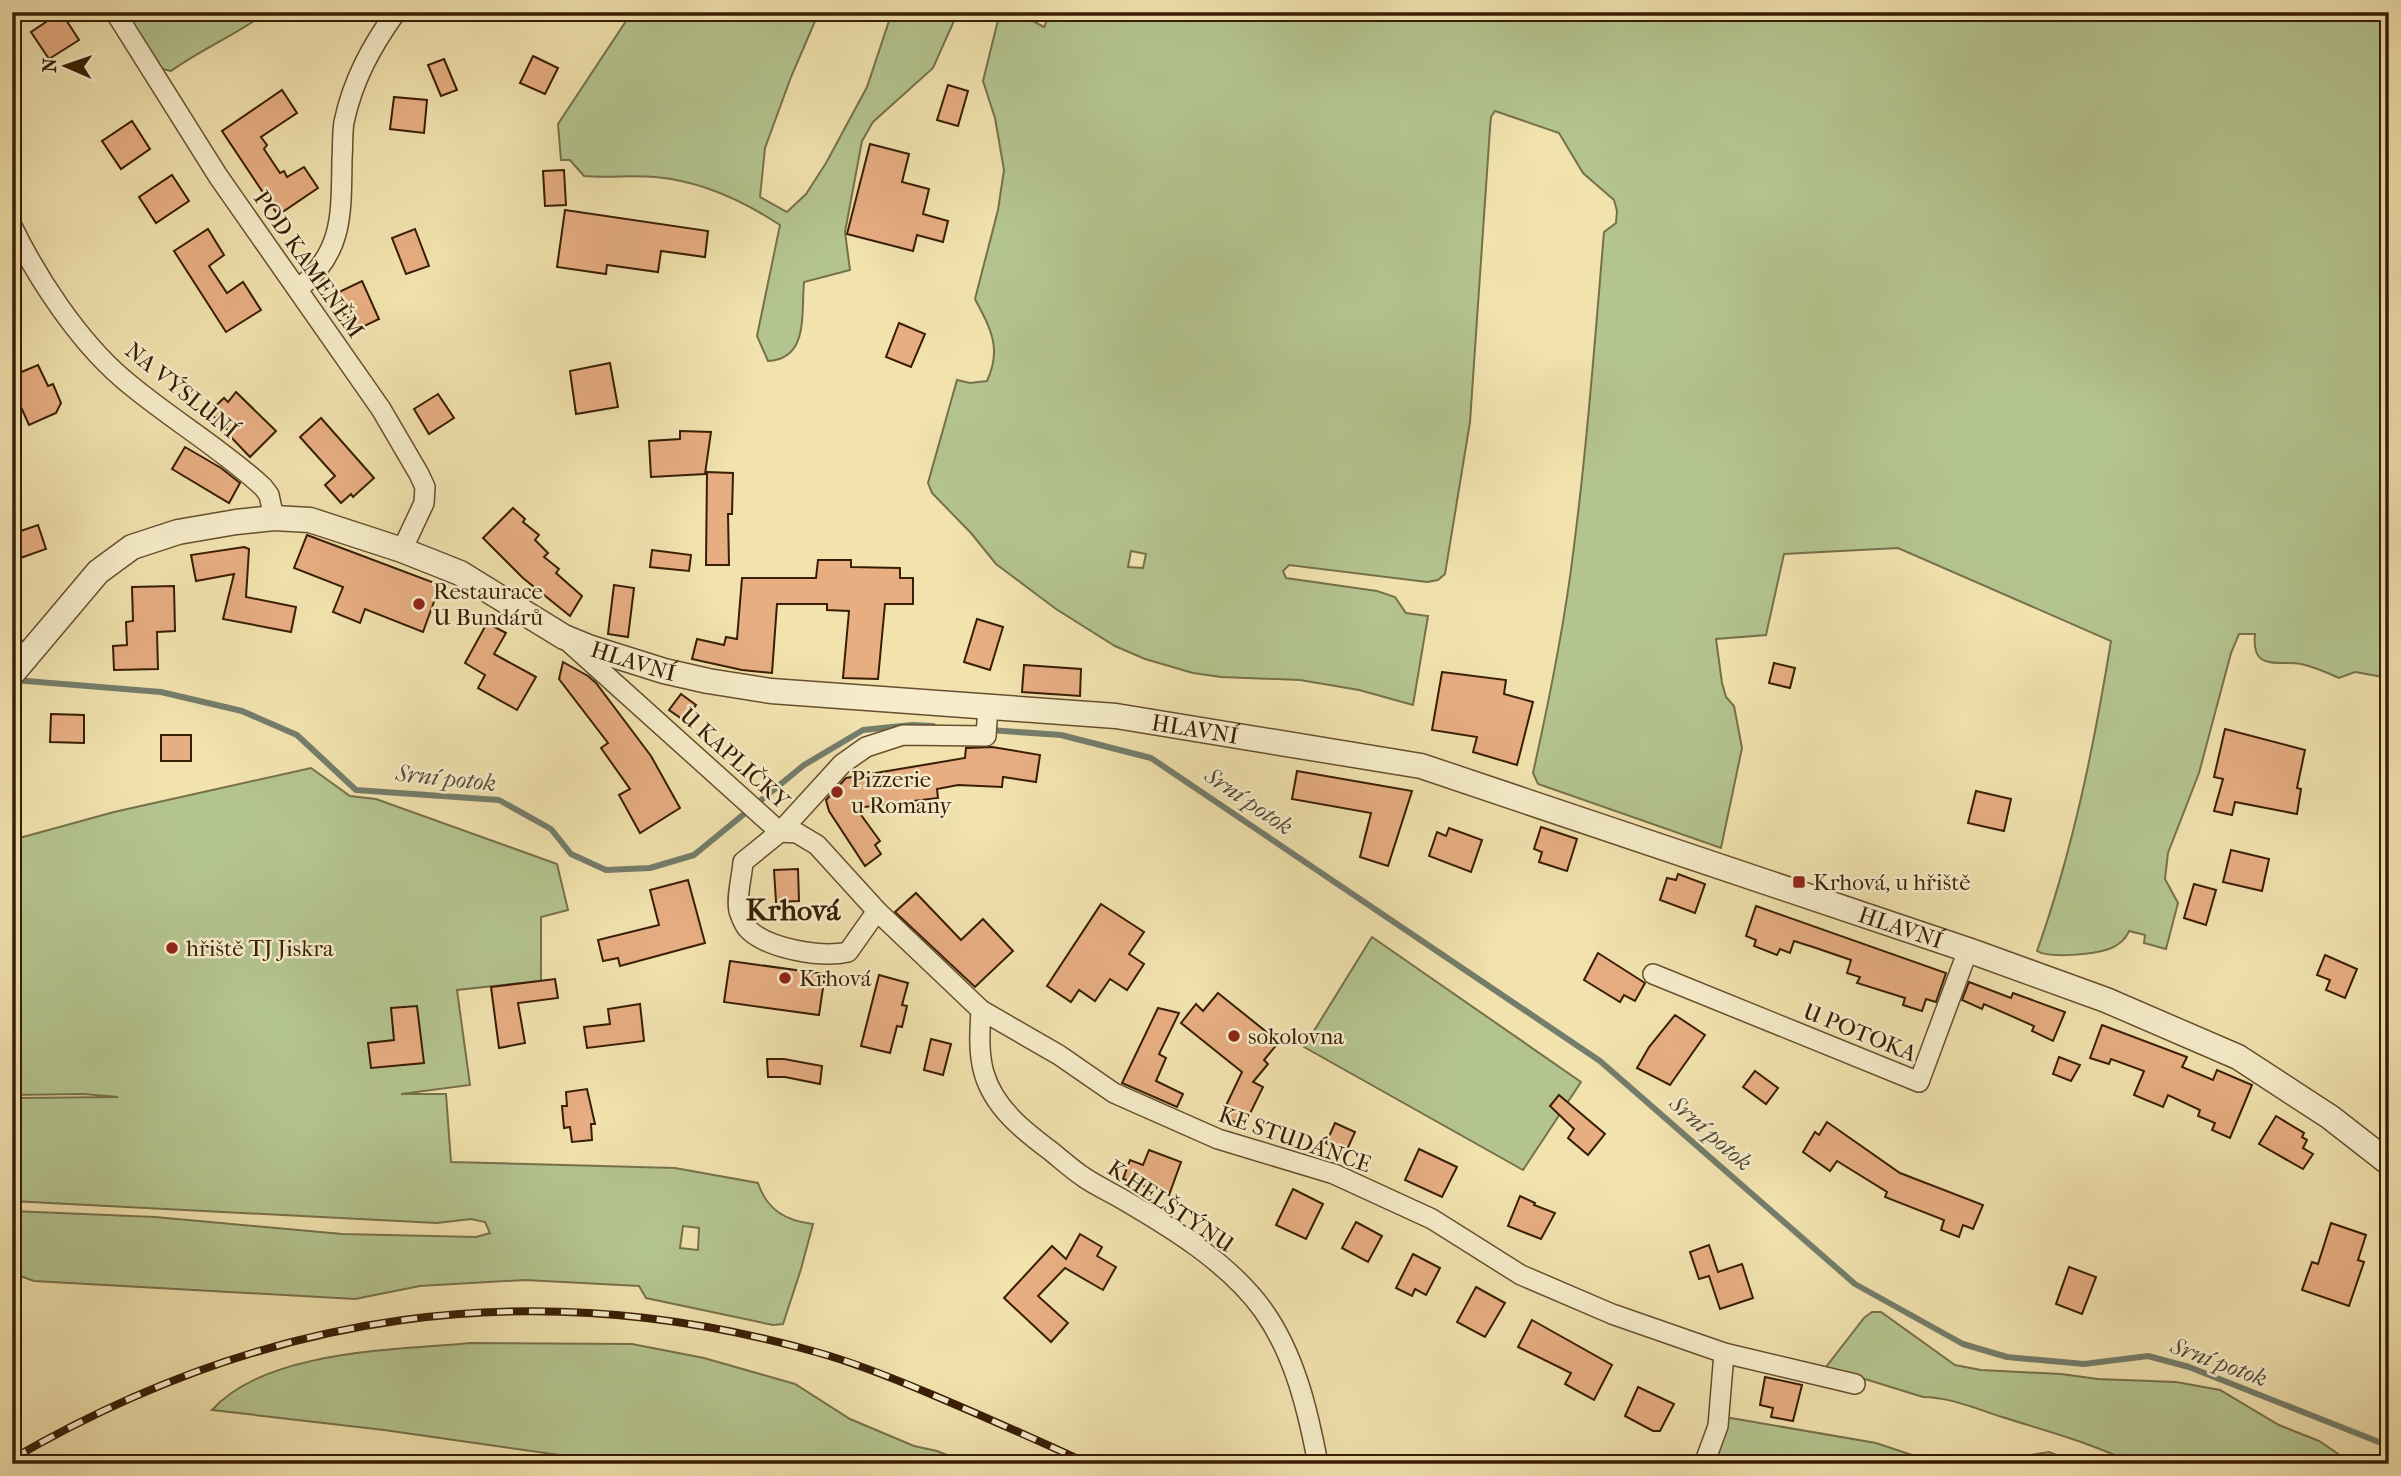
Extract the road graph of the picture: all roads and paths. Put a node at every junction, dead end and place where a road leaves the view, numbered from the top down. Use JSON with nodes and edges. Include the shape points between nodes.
{"nodes":[{"id":1,"x":115,"y":12,"type":"edge"},
{"id":2,"x":396,"y":12,"type":"edge"},
{"id":3,"x":12,"y":226,"type":"edge"},
{"id":4,"x":298,"y":289,"type":"junction"},
{"id":5,"x":274,"y":518,"type":"junction"},
{"id":6,"x":402,"y":550,"type":"junction"},
{"id":7,"x":564,"y":637,"type":"junction"},
{"id":8,"x":16,"y":662,"type":"edge"},
{"id":9,"x":987,"y":720,"type":"junction"},
{"id":10,"x":780,"y":832,"type":"junction"},
{"id":11,"x":877,"y":911,"type":"junction"},
{"id":12,"x":1968,"y":950,"type":"junction"},
{"id":13,"x":1653,"y":974,"type":"dead end"},
{"id":14,"x":981,"y":1010,"type":"junction"},
{"id":15,"x":2389,"y":1163,"type":"edge"},
{"id":16,"x":1724,"y":1353,"type":"junction"},
{"id":17,"x":1855,"y":1384,"type":"dead end"},
{"id":18,"x":1318,"y":1464,"type":"edge"},
{"id":19,"x":1704,"y":1464,"type":"edge"}],
"edges":[{"from":1,"to":4,"type":"street","name":"POD KAMENĚM","via":[[218,176]]},
{"from":2,"to":4,"type":"street","via":[[374,42],[355,82],[343,125],[341,213],[334,244],[317,274]]},
{"from":3,"to":5,"type":"street","name":"NA VÝSLUNÍ","via":[[72,324],[121,377],[264,487]]},
{"from":4,"to":6,"type":"street","name":"POD KAMENĚM","via":[[422,480],[424,503]]},
{"from":5,"to":6,"type":"street","name":"HLAVNÍ","via":[[321,523]]},
{"from":5,"to":8,"type":"street","name":"HLAVNÍ","via":[[178,532],[120,554]]},
{"from":6,"to":7,"type":"street","name":"HLAVNÍ","via":[[460,573]]},
{"from":7,"to":9,"type":"street","name":"HLAVNÍ","via":[[664,671],[738,687]]},
{"from":7,"to":10,"type":"street","name":"U KAPLIČKY"},
{"from":9,"to":10,"type":"street","name":"U KAPLIČKY","via":[[903,735],[866,747],[842,764]]},
{"from":9,"to":12,"type":"street","name":"HLAVNÍ","via":[[1116,716],[1421,766]]},
{"from":10,"to":11,"type":"street","name":"U KAPLIČKY","via":[[797,833],[817,845]]},
{"from":10,"to":11,"type":"street","name":"U KAPLIČKY","via":[[743,862],[739,909],[746,929],[763,941],[835,954],[848,952]]},
{"from":11,"to":14,"type":"street","name":"KE STUDÁNCE"},
{"from":12,"to":13,"type":"street","name":"U POTOKA","via":[[1919,1082]]},
{"from":12,"to":15,"type":"street","name":"HLAVNÍ","via":[[2106,1000],[2238,1057],[2330,1117]]},
{"from":14,"to":16,"type":"street","name":"KE STUDÁNCE","via":[[1114,1093],[1163,1116],[1218,1139],[1334,1174],[1432,1219],[1521,1275],[1612,1314]]},
{"from":14,"to":18,"type":"street","name":"K HELŠTÝNU","via":[[979,1044],[984,1074],[1018,1127],[1086,1179],[1213,1260],[1262,1309],[1285,1345]]},
{"from":16,"to":17,"type":"street","name":"KE STUDÁNCE"},
{"from":16,"to":19,"type":"street","via":[[1718,1426]]}]}
